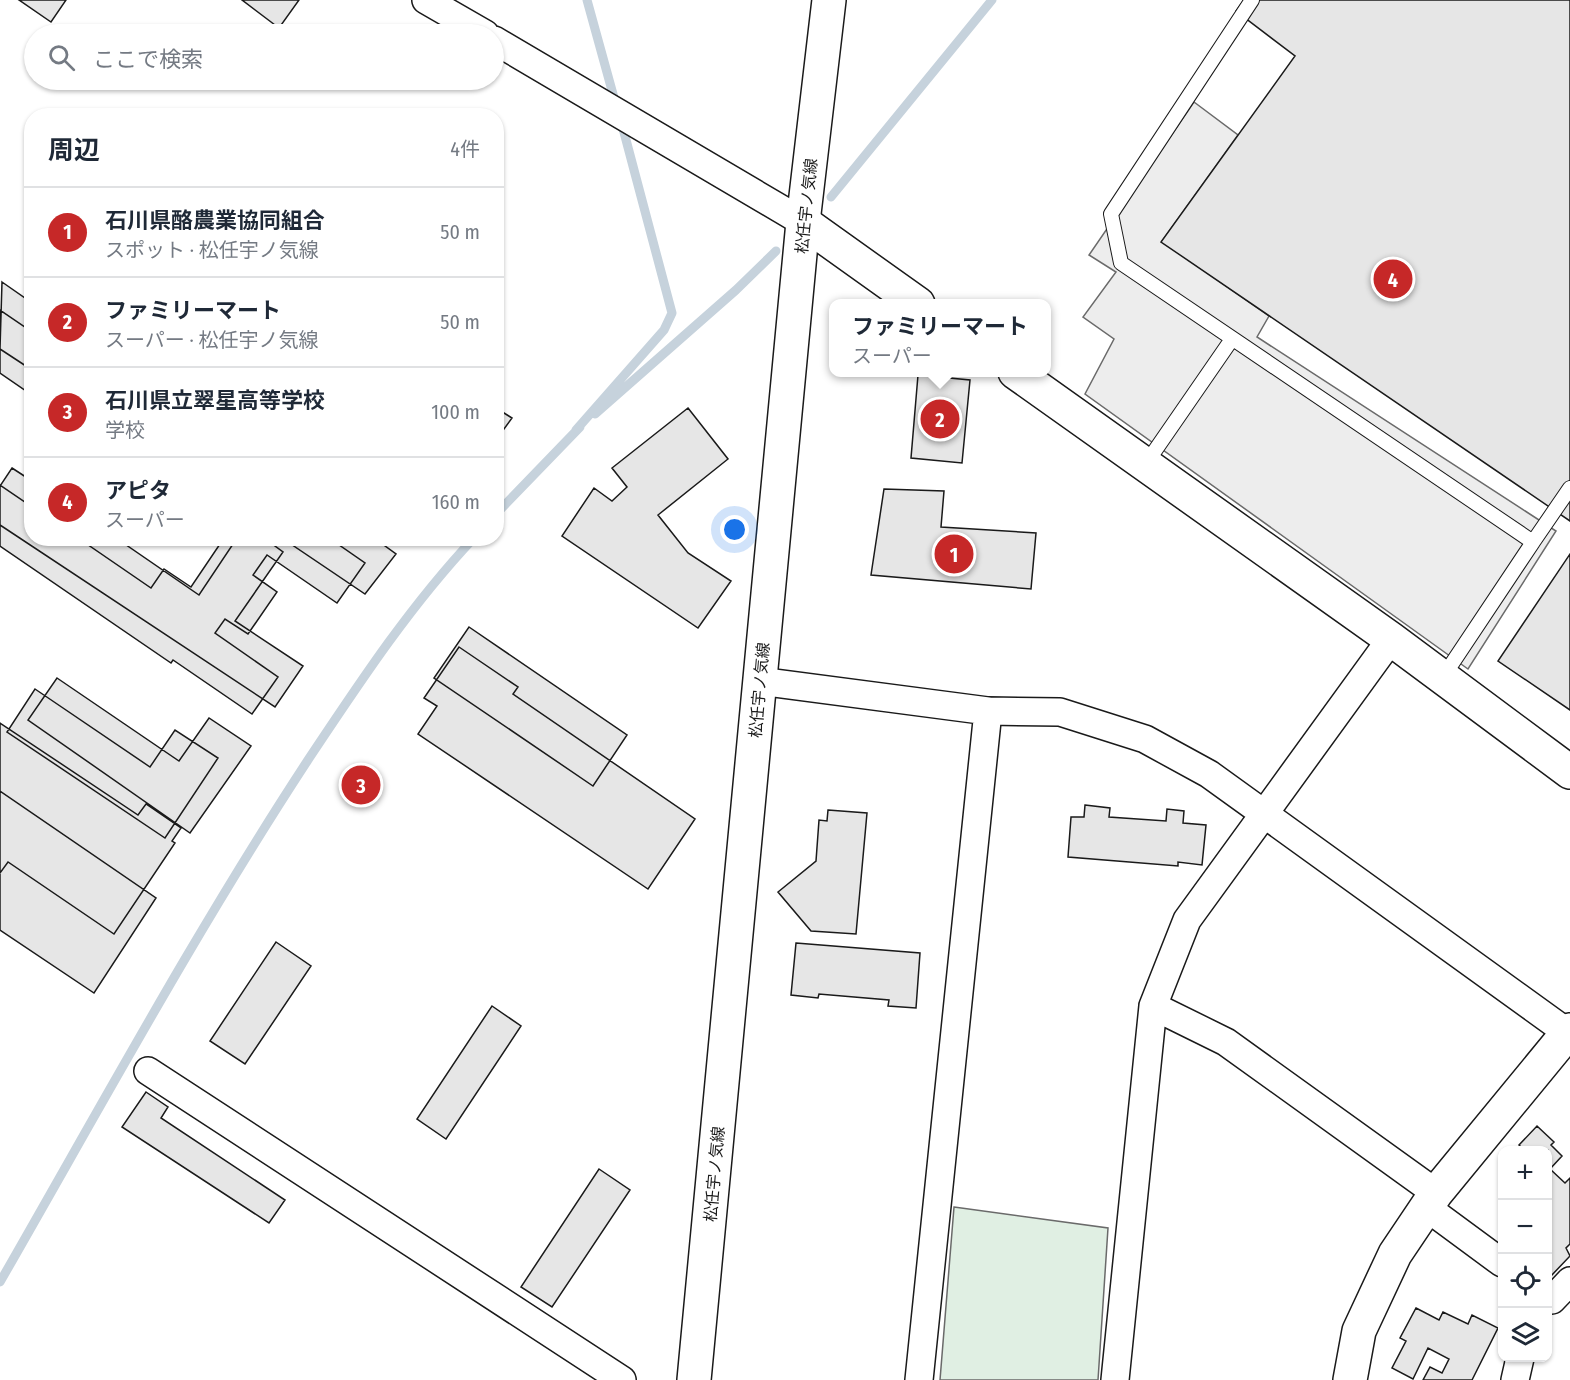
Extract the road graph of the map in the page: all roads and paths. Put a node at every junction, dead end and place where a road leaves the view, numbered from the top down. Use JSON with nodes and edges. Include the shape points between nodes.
{"nodes":[{"id":1,"x":426,"y":0,"type":"edge"},
{"id":2,"x":829,"y":0,"type":"edge"},
{"id":3,"x":1252,"y":0,"type":"edge"},
{"id":4,"x":468,"y":24,"type":"edge"},
{"id":5,"x":504,"y":46,"type":"edge"},
{"id":6,"x":803,"y":222,"type":"junction"},
{"id":7,"x":912,"y":299,"type":"edge"},
{"id":8,"x":1232,"y":339,"type":"junction"},
{"id":9,"x":1022,"y":377,"type":"edge"},
{"id":10,"x":1145,"y":465,"type":"junction"},
{"id":11,"x":1570,"y":488,"type":"edge"},
{"id":12,"x":1533,"y":542,"type":"junction"},
{"id":13,"x":1390,"y":639,"type":"junction"},
{"id":14,"x":1443,"y":678,"type":"junction"},
{"id":15,"x":760,"y":681,"type":"junction"},
{"id":16,"x":988,"y":711,"type":"junction"},
{"id":17,"x":1570,"y":772,"type":"edge"},
{"id":18,"x":1263,"y":815,"type":"junction"},
{"id":19,"x":1153,"y":1006,"type":"junction"},
{"id":20,"x":1569,"y":1031,"type":"edge"},
{"id":21,"x":148,"y":1071,"type":"dead end"},
{"id":22,"x":1431,"y":1200,"type":"junction"},
{"id":23,"x":1498,"y":1259,"type":"edge"},
{"id":24,"x":1519,"y":1362,"type":"edge"},
{"id":25,"x":622,"y":1380,"type":"edge"},
{"id":26,"x":694,"y":1380,"type":"edge"},
{"id":27,"x":919,"y":1380,"type":"edge"},
{"id":28,"x":1115,"y":1380,"type":"edge"},
{"id":29,"x":1350,"y":1380,"type":"edge"},
{"id":30,"x":1515,"y":1380,"type":"edge"}],
"edges":[{"from":1,"to":4,"type":"street"},
{"from":2,"to":6,"type":"main road","name":"松任宇ノ気線"},
{"from":3,"to":8,"type":"lane","via":[[1111,214],[1121,263]]},
{"from":5,"to":6,"type":"street"},
{"from":6,"to":7,"type":"main road"},
{"from":6,"to":15,"type":"main road","name":"松任宇ノ気線"},
{"from":8,"to":10,"type":"lane"},
{"from":8,"to":12,"type":"lane"},
{"from":9,"to":10,"type":"main road"},
{"from":10,"to":13,"type":"main road"},
{"from":11,"to":12,"type":"lane"},
{"from":12,"to":14,"type":"lane"},
{"from":13,"to":14,"type":"main road"},
{"from":13,"to":18,"type":"street"},
{"from":14,"to":17,"type":"main road"},
{"from":15,"to":16,"type":"street"},
{"from":15,"to":26,"type":"main road","name":"松任宇ノ気線"},
{"from":16,"to":18,"type":"street","via":[[1060,712],[1145,739],[1209,774]]},
{"from":16,"to":27,"type":"street"},
{"from":18,"to":19,"type":"street","via":[[1187,920]]},
{"from":18,"to":20,"type":"street"},
{"from":19,"to":22,"type":"street","via":[[1226,1042]]},
{"from":19,"to":28,"type":"street"},
{"from":20,"to":22,"type":"main road"},
{"from":21,"to":25,"type":"street"},
{"from":22,"to":23,"type":"street"},
{"from":22,"to":29,"type":"main road","via":[[1395,1254],[1359,1330]]},
{"from":24,"to":30,"type":"street"}]}
